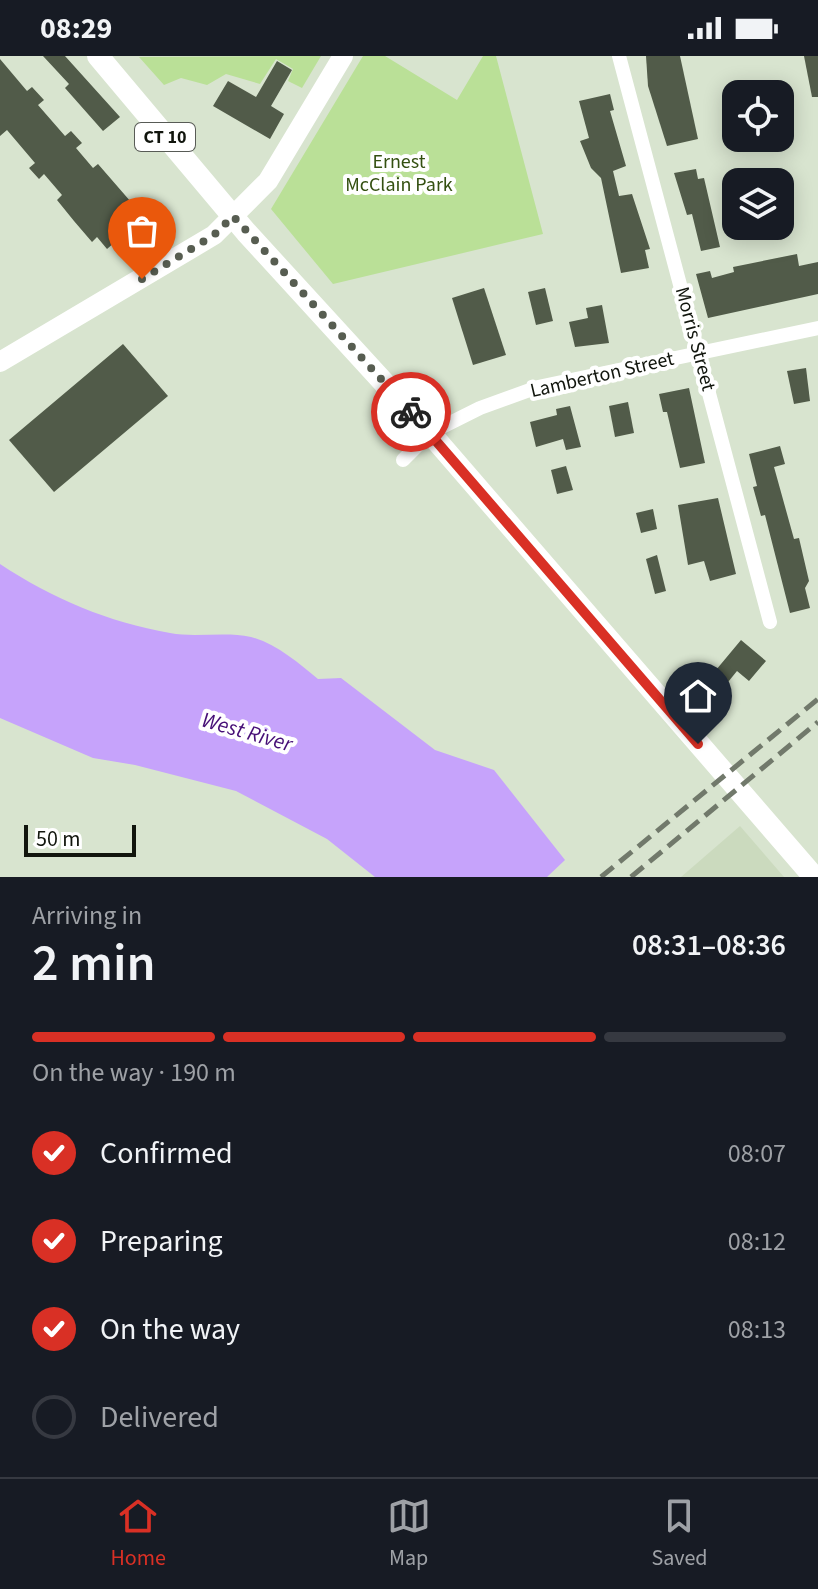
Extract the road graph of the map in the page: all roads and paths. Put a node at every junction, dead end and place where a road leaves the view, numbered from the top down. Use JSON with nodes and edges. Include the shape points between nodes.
{"nodes":[{"id":1,"x":98,"y":56,"type":"edge"},
{"id":2,"x":343,"y":56,"type":"edge"},
{"id":3,"x":619,"y":56,"type":"edge"},
{"id":4,"x":233,"y":216,"type":"junction"},
{"id":5,"x":818,"y":328,"type":"edge"},
{"id":6,"x":698,"y":353,"type":"junction"},
{"id":7,"x":0,"y":362,"type":"edge"},
{"id":8,"x":430,"y":433,"type":"junction"},
{"id":9,"x":403,"y":460,"type":"dead end"},
{"id":10,"x":770,"y":622,"type":"dead end"},
{"id":11,"x":814,"y":877,"type":"edge"}],
"edges":[{"from":1,"to":4,"type":"main road","number":"CT 10"},
{"from":2,"to":4,"type":"main road","via":[[268,181]]},
{"from":3,"to":6,"type":"street","name":"Morris Street"},
{"from":4,"to":7,"type":"main road","via":[[214,235]]},
{"from":4,"to":8,"type":"main road","number":"CT 10"},
{"from":5,"to":6,"type":"street","name":"Lamberton Street"},
{"from":6,"to":8,"type":"street","name":"Lamberton Street","via":[[538,387]]},
{"from":6,"to":10,"type":"street","name":"Morris Street"},
{"from":8,"to":9,"type":"street","name":"Lamberton Street"},
{"from":8,"to":11,"type":"main road","number":"CT 10"}]}
